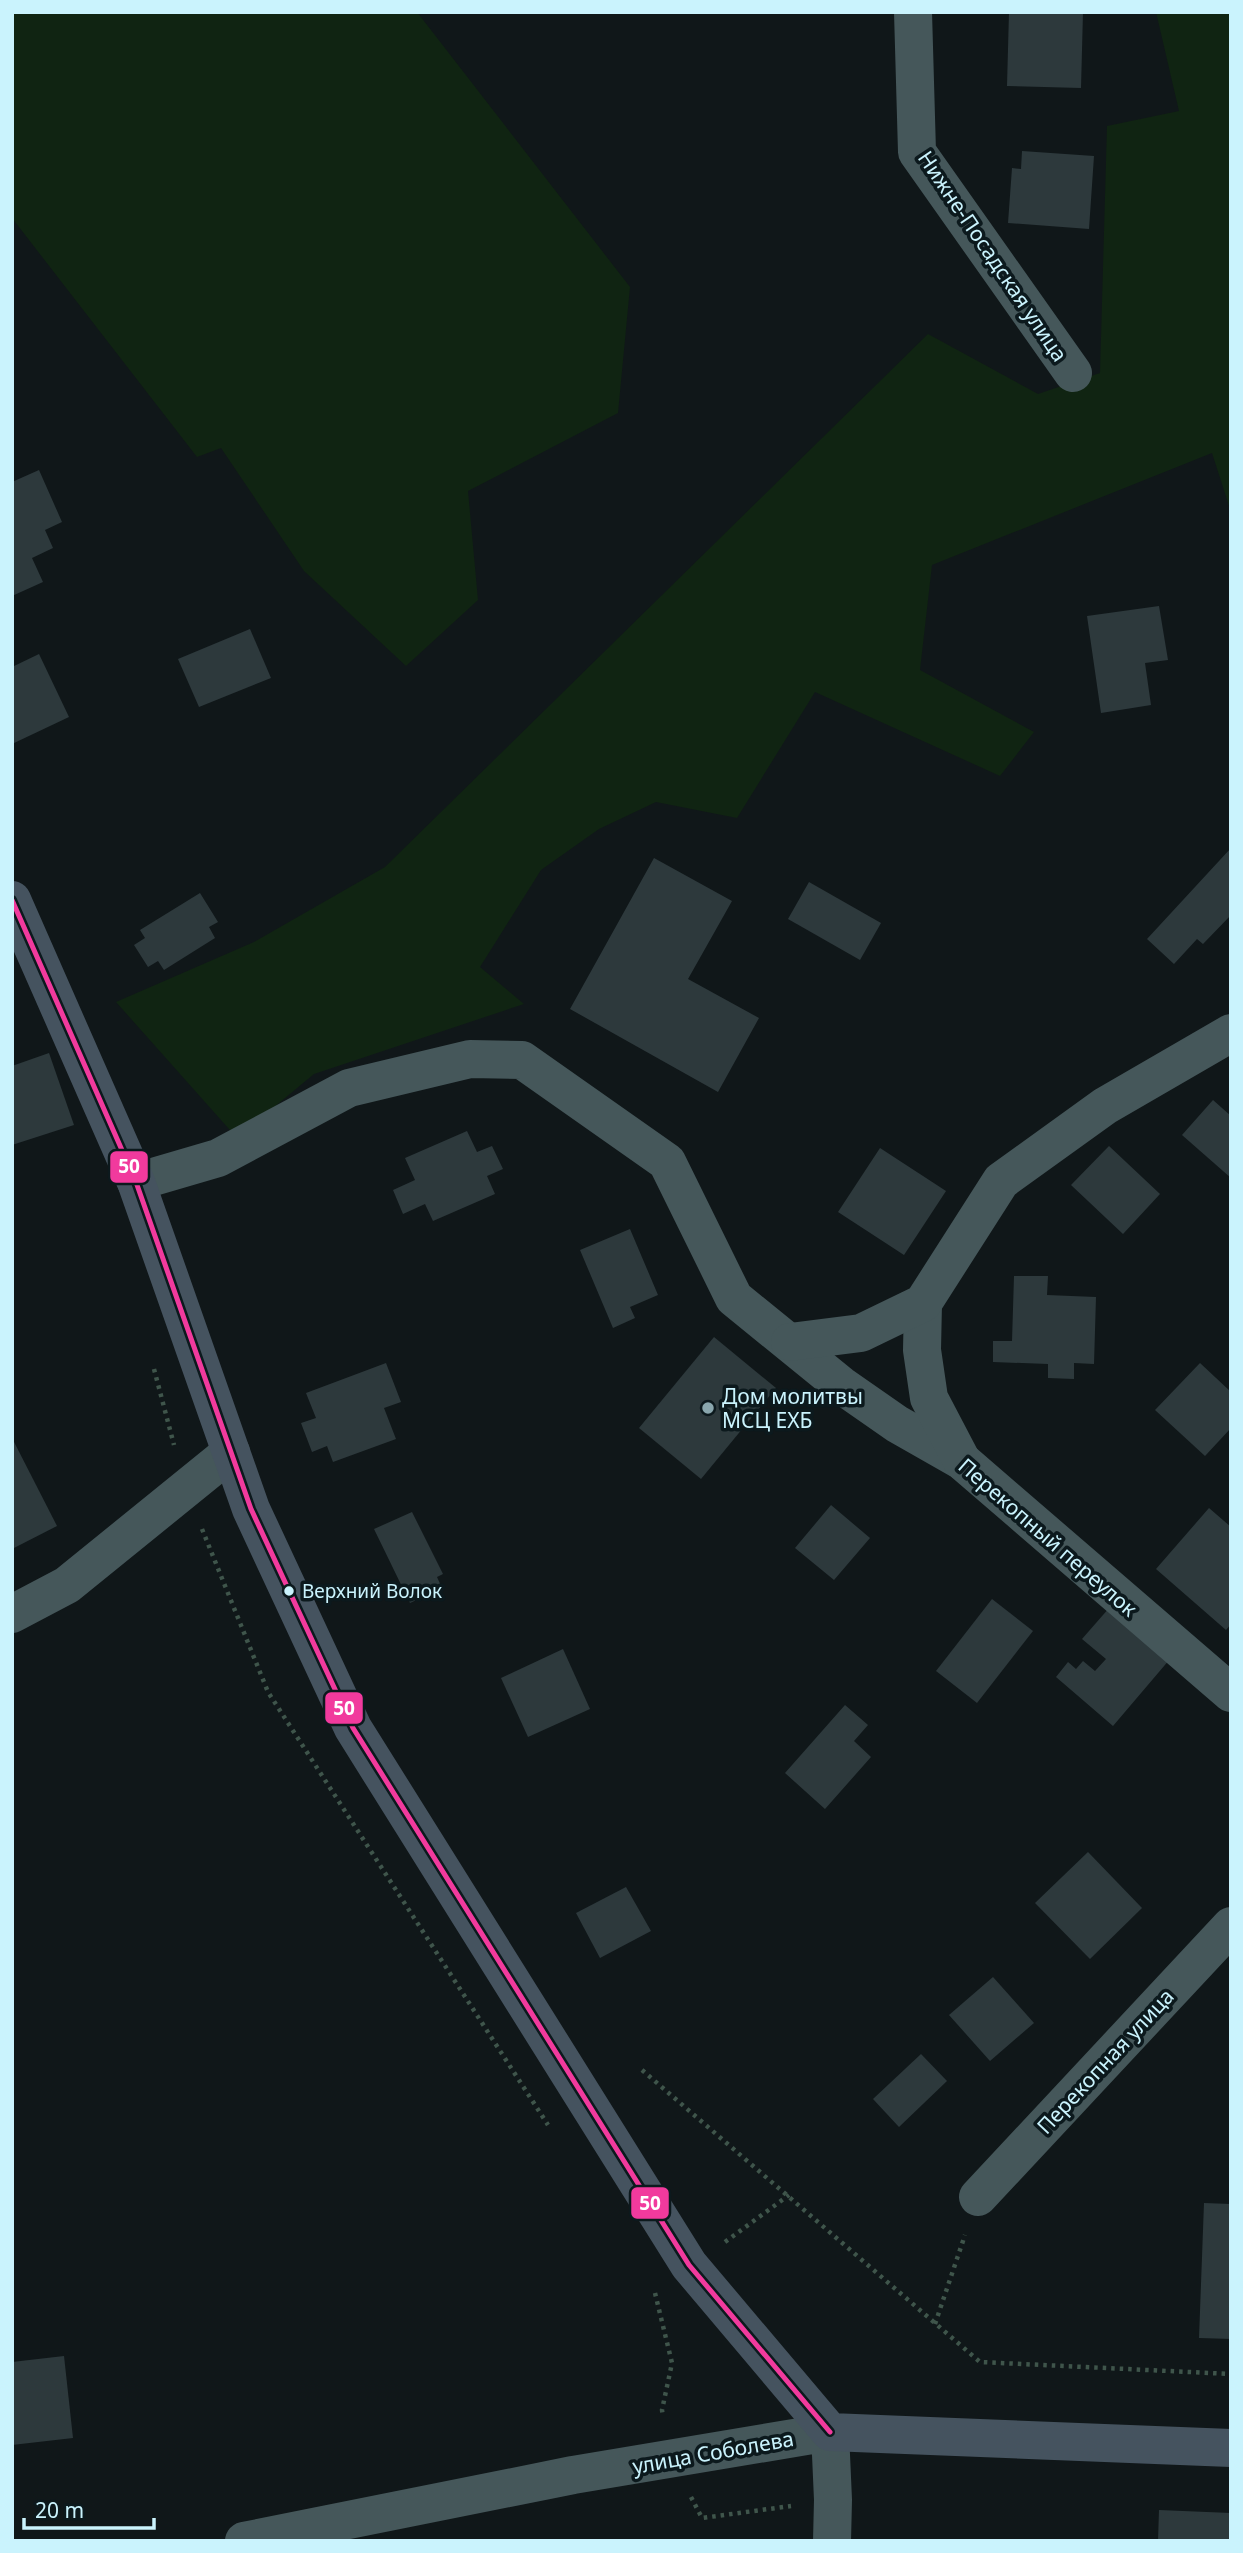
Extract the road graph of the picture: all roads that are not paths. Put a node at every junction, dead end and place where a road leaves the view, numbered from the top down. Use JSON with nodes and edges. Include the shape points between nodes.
{"nodes":[{"id":1,"x":914,"y":12,"type":"edge"},
{"id":2,"x":1073,"y":373,"type":"dead end"},
{"id":3,"x":12,"y":900,"type":"edge"},
{"id":4,"x":1231,"y":1034,"type":"edge"},
{"id":5,"x":136,"y":1182,"type":"junction"},
{"id":6,"x":923,"y":1303,"type":"junction"},
{"id":7,"x":790,"y":1342,"type":"junction"},
{"id":8,"x":231,"y":1452,"type":"junction"},
{"id":9,"x":962,"y":1461,"type":"junction"},
{"id":10,"x":12,"y":1614,"type":"edge"},
{"id":11,"x":1231,"y":1693,"type":"edge"},
{"id":12,"x":1231,"y":1926,"type":"edge"},
{"id":13,"x":978,"y":2197,"type":"road end"},
{"id":14,"x":830,"y":2432,"type":"junction"},
{"id":15,"x":1231,"y":2448,"type":"edge"},
{"id":16,"x":244,"y":2541,"type":"edge"},
{"id":17,"x":832,"y":2541,"type":"edge"}],
"edges":[{"from":1,"to":2,"type":"street","name":"Нижне-Посадская улица","via":[[917,152]]},
{"from":3,"to":5,"type":"main road"},
{"from":4,"to":6,"type":"street","via":[[1105,1106],[1001,1181]]},
{"from":5,"to":7,"type":"street","name":"Перекопный переулок","via":[[218,1158],[349,1088],[470,1059],[522,1060],[667,1162],[734,1298]]},
{"from":5,"to":8,"type":"main road"},
{"from":6,"to":7,"type":"street","via":[[861,1333]]},
{"from":6,"to":9,"type":"street","via":[[922,1350],[929,1398]]},
{"from":7,"to":9,"type":"street","name":"Перекопный переулок","via":[[897,1424]]},
{"from":8,"to":10,"type":"street","via":[[67,1585]]},
{"from":8,"to":14,"type":"main road","via":[[251,1509],[353,1728],[689,2265]]},
{"from":9,"to":11,"type":"street","name":"Перекопный переулок"},
{"from":12,"to":13,"type":"street","name":"Перекопная улица"},
{"from":14,"to":15,"type":"main road","name":"улица Соболева"},
{"from":14,"to":16,"type":"street","name":"улица Соболева","via":[[573,2475]]},
{"from":14,"to":17,"type":"street"}]}
